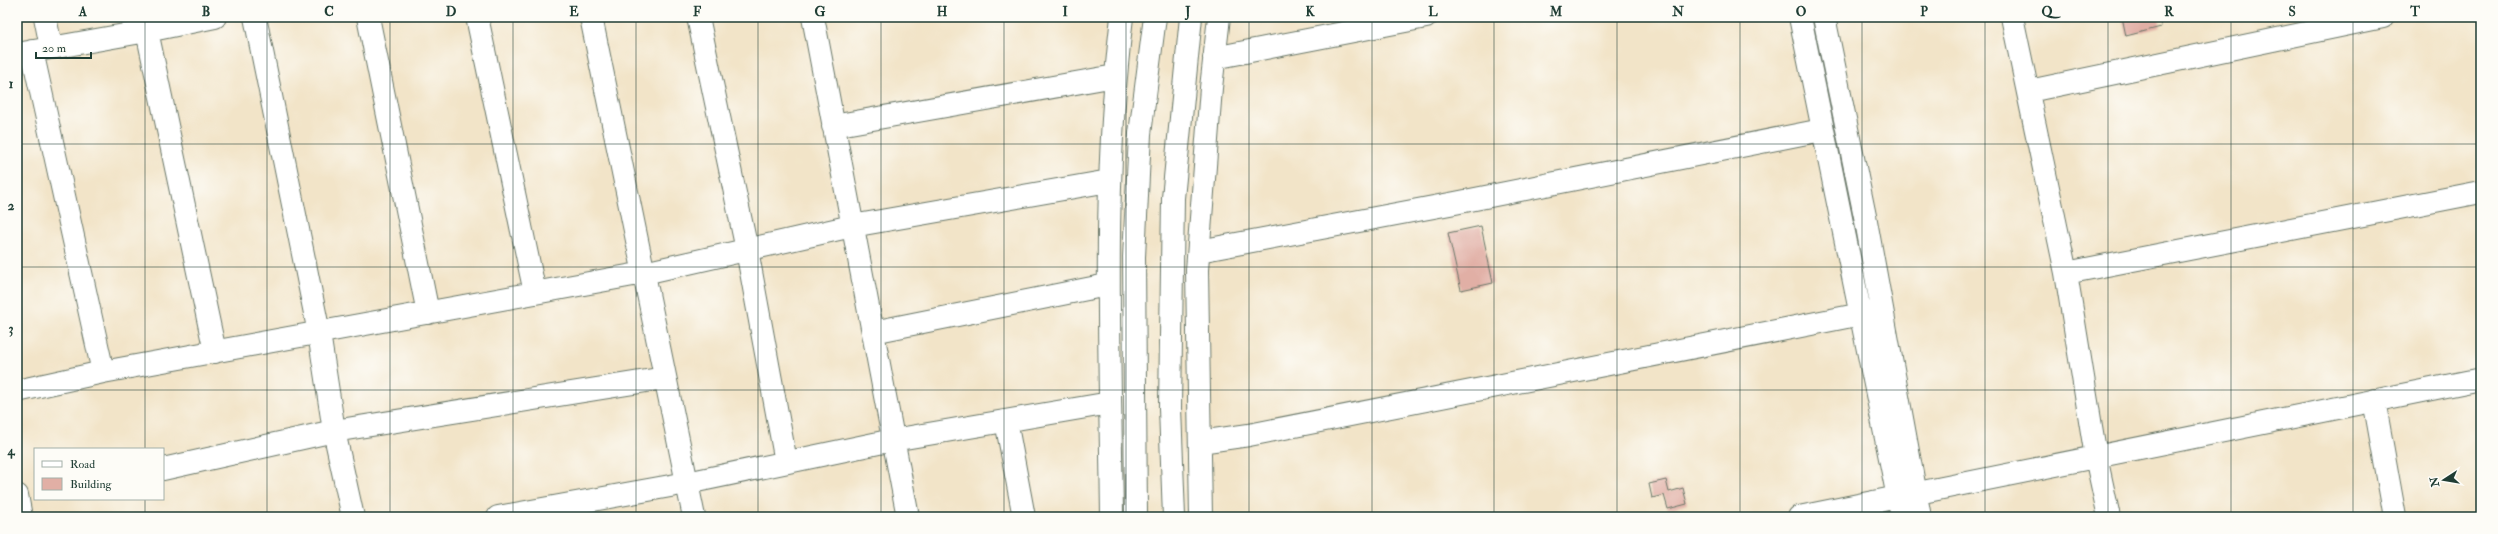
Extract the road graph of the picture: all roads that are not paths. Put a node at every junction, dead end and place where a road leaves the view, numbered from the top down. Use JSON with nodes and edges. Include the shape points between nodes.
{"nodes":[{"id":1,"x":45,"y":17,"type":"edge"},
{"id":2,"x":215,"y":17,"type":"edge"},
{"id":3,"x":255,"y":17,"type":"edge"},
{"id":4,"x":368,"y":17,"type":"edge"},
{"id":5,"x":477,"y":17,"type":"edge"},
{"id":6,"x":591,"y":17,"type":"edge"},
{"id":7,"x":698,"y":17,"type":"edge"},
{"id":8,"x":815,"y":17,"type":"edge"},
{"id":9,"x":1122,"y":17,"type":"edge"},
{"id":10,"x":1155,"y":17,"type":"edge"},
{"id":11,"x":1191,"y":17,"type":"edge"},
{"id":12,"x":1219,"y":17,"type":"edge"},
{"id":13,"x":1426,"y":17,"type":"edge"},
{"id":14,"x":1800,"y":17,"type":"edge"},
{"id":15,"x":1824,"y":17,"type":"edge"},
{"id":16,"x":2012,"y":17,"type":"edge"},
{"id":17,"x":2383,"y":17,"type":"edge"},
{"id":18,"x":147,"y":31,"type":"junction"},
{"id":19,"x":33,"y":51,"type":"edge"},
{"id":20,"x":1214,"y":58,"type":"junction"},
{"id":21,"x":1115,"y":76,"type":"junction"},
{"id":22,"x":2029,"y":91,"type":"junction"},
{"id":23,"x":833,"y":126,"type":"junction"},
{"id":24,"x":1822,"y":130,"type":"junction"},
{"id":25,"x":1109,"y":181,"type":"junction"},
{"id":26,"x":2481,"y":192,"type":"edge"},
{"id":27,"x":852,"y":226,"type":"junction"},
{"id":28,"x":747,"y":250,"type":"junction"},
{"id":29,"x":1199,"y":250,"type":"junction"},
{"id":30,"x":644,"y":273,"type":"junction"},
{"id":31,"x":2066,"y":273,"type":"junction"},
{"id":32,"x":1107,"y":284,"type":"junction"},
{"id":33,"x":535,"y":293,"type":"junction"},
{"id":34,"x":1882,"y":310,"type":"junction"},
{"id":35,"x":428,"y":313,"type":"junction"},
{"id":36,"x":1860,"y":315,"type":"junction"},
{"id":37,"x":873,"y":332,"type":"junction"},
{"id":38,"x":319,"y":333,"type":"junction"},
{"id":39,"x":215,"y":352,"type":"junction"},
{"id":40,"x":103,"y":372,"type":"junction"},
{"id":41,"x":665,"y":378,"type":"junction"},
{"id":42,"x":2481,"y":379,"type":"edge"},
{"id":43,"x":17,"y":391,"type":"edge"},
{"id":44,"x":2374,"y":400,"type":"junction"},
{"id":45,"x":1110,"y":403,"type":"junction"},
{"id":46,"x":1006,"y":421,"type":"junction"},
{"id":47,"x":334,"y":431,"type":"junction"},
{"id":48,"x":893,"y":440,"type":"junction"},
{"id":49,"x":1200,"y":442,"type":"junction"},
{"id":50,"x":2096,"y":457,"type":"junction"},
{"id":51,"x":786,"y":462,"type":"junction"},
{"id":52,"x":164,"y":469,"type":"edge"},
{"id":53,"x":687,"y":482,"type":"junction"},
{"id":54,"x":1905,"y":502,"type":"edge"},
{"id":55,"x":353,"y":517,"type":"edge"},
{"id":56,"x":498,"y":517,"type":"edge"},
{"id":57,"x":694,"y":517,"type":"edge"},
{"id":58,"x":908,"y":517,"type":"edge"},
{"id":59,"x":1024,"y":517,"type":"edge"},
{"id":60,"x":1112,"y":517,"type":"edge"},
{"id":61,"x":1136,"y":517,"type":"edge"},
{"id":62,"x":1174,"y":517,"type":"edge"},
{"id":63,"x":1202,"y":517,"type":"edge"},
{"id":64,"x":1799,"y":517,"type":"edge"},
{"id":65,"x":1920,"y":517,"type":"edge"},
{"id":66,"x":2109,"y":517,"type":"edge"},
{"id":67,"x":2395,"y":517,"type":"edge"}],
"edges":[{"from":1,"to":19,"type":"street"},
{"from":2,"to":18,"type":"street"},
{"from":3,"to":38,"type":"street"},
{"from":4,"to":35,"type":"street"},
{"from":5,"to":33,"type":"street"},
{"from":6,"to":30,"type":"street"},
{"from":7,"to":28,"type":"street"},
{"from":8,"to":23,"type":"street"},
{"from":9,"to":21,"type":"street"},
{"from":10,"to":61,"type":"street","via":[[1140,134],[1134,257]]},
{"from":11,"to":62,"type":"street","via":[[1173,198],[1170,408]]},
{"from":12,"to":20,"type":"street"},
{"from":13,"to":20,"type":"street"},
{"from":14,"to":24,"type":"street"},
{"from":15,"to":34,"type":"street"},
{"from":16,"to":22,"type":"street"},
{"from":17,"to":22,"type":"street"},
{"from":18,"to":19,"type":"street"},
{"from":18,"to":39,"type":"street"},
{"from":19,"to":40,"type":"street"},
{"from":20,"to":29,"type":"street"},
{"from":21,"to":23,"type":"street"},
{"from":21,"to":25,"type":"street"},
{"from":22,"to":31,"type":"street"},
{"from":23,"to":27,"type":"street"},
{"from":24,"to":29,"type":"street","via":[[1440,206]]},
{"from":24,"to":36,"type":"street"},
{"from":25,"to":27,"type":"street"},
{"from":25,"to":32,"type":"street"},
{"from":26,"to":31,"type":"street"},
{"from":27,"to":28,"type":"street"},
{"from":27,"to":37,"type":"street"},
{"from":28,"to":30,"type":"street"},
{"from":28,"to":51,"type":"street"},
{"from":29,"to":49,"type":"street"},
{"from":30,"to":33,"type":"street"},
{"from":30,"to":41,"type":"street"},
{"from":31,"to":50,"type":"street"},
{"from":32,"to":37,"type":"street"},
{"from":32,"to":45,"type":"street"},
{"from":33,"to":35,"type":"street"},
{"from":34,"to":36,"type":"street"},
{"from":34,"to":54,"type":"street"},
{"from":35,"to":38,"type":"street"},
{"from":36,"to":49,"type":"street","via":[[1249,435]]},
{"from":36,"to":54,"type":"street"},
{"from":37,"to":48,"type":"street"},
{"from":38,"to":39,"type":"street"},
{"from":38,"to":47,"type":"street"},
{"from":39,"to":40,"type":"street"},
{"from":40,"to":43,"type":"street"},
{"from":41,"to":47,"type":"street"},
{"from":41,"to":53,"type":"street"},
{"from":42,"to":44,"type":"street"},
{"from":44,"to":50,"type":"street"},
{"from":44,"to":67,"type":"street"},
{"from":45,"to":46,"type":"street"},
{"from":45,"to":60,"type":"street"},
{"from":46,"to":48,"type":"street"},
{"from":46,"to":59,"type":"street"},
{"from":47,"to":52,"type":"street"},
{"from":47,"to":55,"type":"street"},
{"from":48,"to":51,"type":"street"},
{"from":48,"to":58,"type":"street"},
{"from":49,"to":63,"type":"street"},
{"from":50,"to":54,"type":"street"},
{"from":50,"to":66,"type":"street"},
{"from":51,"to":53,"type":"street"},
{"from":53,"to":56,"type":"street"},
{"from":53,"to":57,"type":"street"},
{"from":54,"to":64,"type":"street"},
{"from":54,"to":65,"type":"street"}]}
